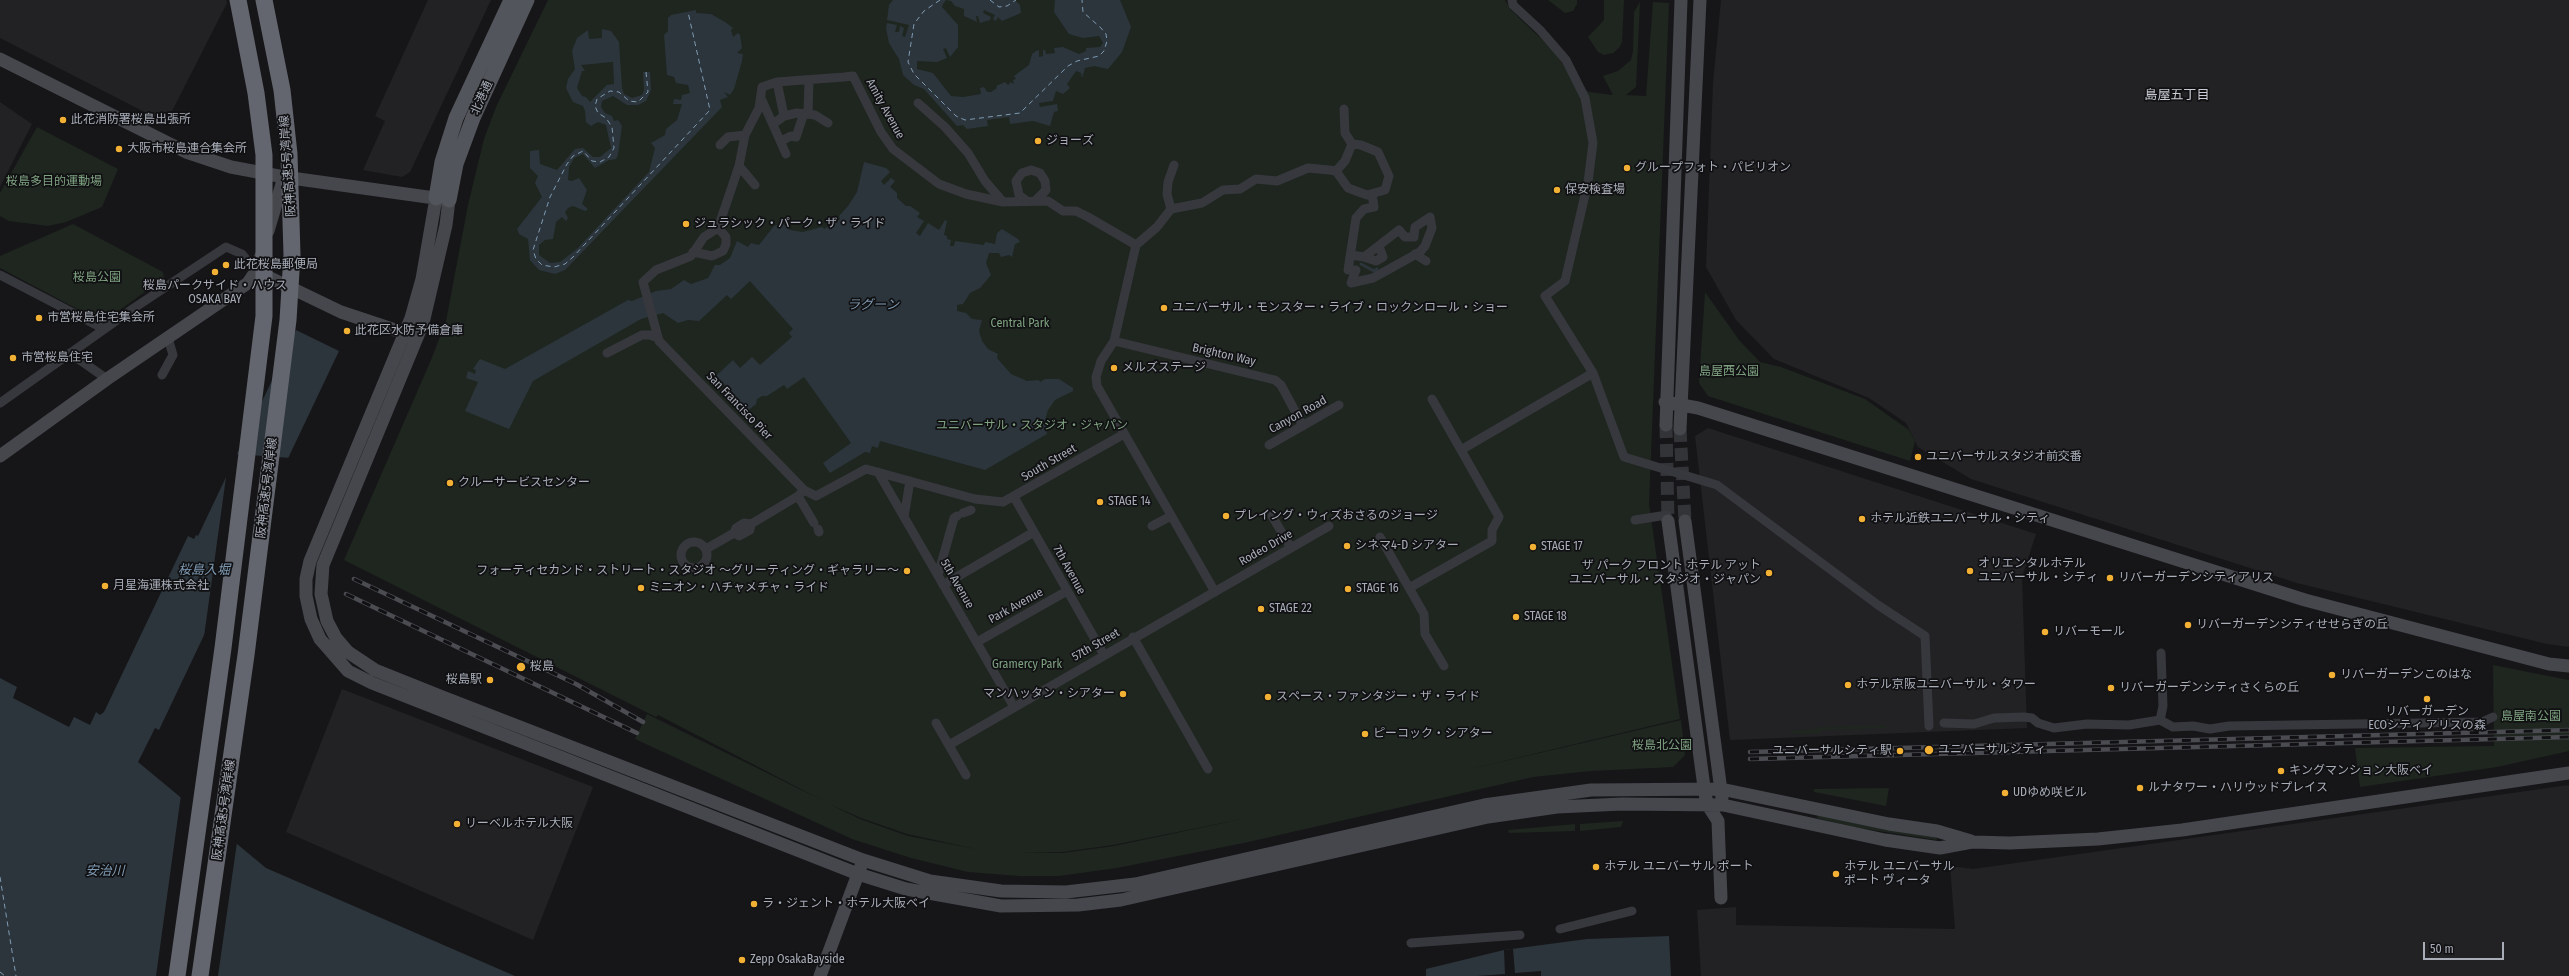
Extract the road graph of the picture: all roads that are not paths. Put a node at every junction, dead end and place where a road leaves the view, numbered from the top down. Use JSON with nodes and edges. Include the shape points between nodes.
{"nodes":[{"id":1,"x":238,"y":0,"type":"edge"},
{"id":2,"x":264,"y":0,"type":"edge"},
{"id":3,"x":511,"y":0,"type":"edge"},
{"id":4,"x":527,"y":0,"type":"edge"},
{"id":5,"x":1512,"y":0,"type":"edge"},
{"id":6,"x":1681,"y":0,"type":"edge"},
{"id":7,"x":1700,"y":0,"type":"edge"},
{"id":8,"x":0,"y":59,"type":"edge"},
{"id":9,"x":810,"y":80,"type":"junction"},
{"id":10,"x":777,"y":82,"type":"junction"},
{"id":11,"x":761,"y":98,"type":"junction"},
{"id":12,"x":918,"y":103,"type":"dead end"},
{"id":13,"x":1344,"y":109,"type":"dead end"},
{"id":14,"x":806,"y":113,"type":"junction"},
{"id":15,"x":784,"y":116,"type":"junction"},
{"id":16,"x":828,"y":123,"type":"dead end"},
{"id":17,"x":773,"y":124,"type":"junction"},
{"id":18,"x":745,"y":135,"type":"junction"},
{"id":19,"x":780,"y":142,"type":"junction"},
{"id":20,"x":1352,"y":144,"type":"junction"},
{"id":21,"x":720,"y":145,"type":"dead end"},
{"id":22,"x":786,"y":154,"type":"dead end"},
{"id":23,"x":1174,"y":165,"type":"dead end"},
{"id":24,"x":739,"y":166,"type":"junction"},
{"id":25,"x":1336,"y":171,"type":"junction"},
{"id":26,"x":284,"y":177,"type":"junction"},
{"id":27,"x":755,"y":186,"type":"dead end"},
{"id":28,"x":1372,"y":194,"type":"junction"},
{"id":29,"x":443,"y":199,"type":"junction"},
{"id":30,"x":1003,"y":202,"type":"junction"},
{"id":31,"x":1172,"y":209,"type":"junction"},
{"id":32,"x":718,"y":228,"type":"junction"},
{"id":33,"x":1136,"y":245,"type":"junction"},
{"id":34,"x":694,"y":252,"type":"junction"},
{"id":35,"x":1415,"y":254,"type":"junction"},
{"id":36,"x":1351,"y":255,"type":"junction"},
{"id":37,"x":1426,"y":261,"type":"dead end"},
{"id":38,"x":256,"y":271,"type":"junction"},
{"id":39,"x":0,"y":275,"type":"edge"},
{"id":40,"x":104,"y":329,"type":"junction"},
{"id":41,"x":406,"y":332,"type":"junction"},
{"id":42,"x":168,"y":338,"type":"junction"},
{"id":43,"x":658,"y":338,"type":"junction"},
{"id":44,"x":418,"y":339,"type":"junction"},
{"id":45,"x":1114,"y":341,"type":"junction"},
{"id":46,"x":70,"y":353,"type":"junction"},
{"id":47,"x":607,"y":353,"type":"dead end"},
{"id":48,"x":1593,"y":372,"type":"junction"},
{"id":49,"x":162,"y":375,"type":"dead end"},
{"id":50,"x":107,"y":380,"type":"junction"},
{"id":51,"x":1432,"y":399,"type":"dead end"},
{"id":52,"x":1665,"y":402,"type":"junction"},
{"id":53,"x":0,"y":403,"type":"edge"},
{"id":54,"x":1682,"y":404,"type":"junction"},
{"id":55,"x":1339,"y":405,"type":"dead end"},
{"id":56,"x":1666,"y":425,"type":"tunnel mouth"},
{"id":57,"x":1303,"y":426,"type":"junction"},
{"id":58,"x":1680,"y":429,"type":"tunnel mouth"},
{"id":59,"x":1124,"y":434,"type":"junction"},
{"id":60,"x":1269,"y":445,"type":"dead end"},
{"id":61,"x":1466,"y":447,"type":"dead end"},
{"id":62,"x":0,"y":456,"type":"edge"},
{"id":63,"x":878,"y":472,"type":"junction"},
{"id":64,"x":910,"y":481,"type":"junction"},
{"id":65,"x":801,"y":493,"type":"junction"},
{"id":66,"x":1014,"y":497,"type":"junction"},
{"id":67,"x":964,"y":513,"type":"dead end"},
{"id":68,"x":1171,"y":516,"type":"junction"},
{"id":69,"x":1272,"y":516,"type":"dead end"},
{"id":70,"x":904,"y":517,"type":"junction"},
{"id":71,"x":1668,"y":518,"type":"joint"},
{"id":72,"x":1635,"y":520,"type":"dead end"},
{"id":73,"x":1685,"y":521,"type":"tunnel mouth"},
{"id":74,"x":1152,"y":526,"type":"dead end"},
{"id":75,"x":1329,"y":526,"type":"dead end"},
{"id":76,"x":817,"y":528,"type":"dead end"},
{"id":77,"x":1034,"y":532,"type":"junction"},
{"id":78,"x":1380,"y":537,"type":"dead end"},
{"id":79,"x":1291,"y":548,"type":"junction"},
{"id":80,"x":706,"y":549,"type":"dead end"},
{"id":81,"x":938,"y":576,"type":"junction"},
{"id":82,"x":943,"y":585,"type":"junction"},
{"id":83,"x":1409,"y":588,"type":"junction"},
{"id":84,"x":1067,"y":591,"type":"junction"},
{"id":85,"x":1215,"y":592,"type":"junction"},
{"id":86,"x":1133,"y":637,"type":"junction"},
{"id":87,"x":977,"y":642,"type":"junction"},
{"id":88,"x":2160,"y":653,"type":"dead end"},
{"id":89,"x":1104,"y":655,"type":"junction"},
{"id":90,"x":1444,"y":666,"type":"dead end"},
{"id":91,"x":2569,"y":666,"type":"edge"},
{"id":92,"x":1014,"y":707,"type":"junction"},
{"id":93,"x":2493,"y":717,"type":"dead end"},
{"id":94,"x":2160,"y":720,"type":"junction"},
{"id":95,"x":936,"y":723,"type":"dead end"},
{"id":96,"x":1944,"y":723,"type":"dead end"},
{"id":97,"x":1929,"y":726,"type":"dead end"},
{"id":98,"x":949,"y":745,"type":"junction"},
{"id":99,"x":1208,"y":769,"type":"dead end"},
{"id":100,"x":2569,"y":773,"type":"edge"},
{"id":101,"x":966,"y":775,"type":"dead end"},
{"id":102,"x":1704,"y":787,"type":"junction"},
{"id":103,"x":1721,"y":789,"type":"junction"},
{"id":104,"x":1707,"y":804,"type":"junction"},
{"id":105,"x":1722,"y":805,"type":"junction"},
{"id":106,"x":1718,"y":821,"type":"junction"},
{"id":107,"x":1972,"y":842,"type":"junction"},
{"id":108,"x":863,"y":860,"type":"junction"},
{"id":109,"x":858,"y":874,"type":"junction"},
{"id":110,"x":1721,"y":898,"type":"dead end"},
{"id":111,"x":1632,"y":910,"type":"dead end"},
{"id":112,"x":1560,"y":929,"type":"dead end"},
{"id":113,"x":1520,"y":935,"type":"dead end"},
{"id":114,"x":1411,"y":944,"type":"dead end"},
{"id":115,"x":177,"y":976,"type":"edge"},
{"id":116,"x":200,"y":976,"type":"edge"},
{"id":117,"x":820,"y":976,"type":"edge"}],
"edges":[{"from":1,"to":115,"type":"highway","name":"阪神高速5号湾岸線","bridge":true,"via":[[256,93],[264,155],[264,316],[223,648]]},
{"from":2,"to":116,"type":"highway","name":"阪神高速5号湾岸線","bridge":true,"via":[[282,90],[289,154],[292,255],[288,320],[246,655]]},
{"from":3,"to":29,"type":"main road","name":"北港通","via":[[456,118],[442,162]]},
{"from":4,"to":29,"type":"main road","name":"北港通","via":[[473,118]]},
{"from":5,"to":48,"type":"street","via":[[1513,5],[1540,30],[1566,60],[1585,98],[1593,143],[1588,182],[1565,281],[1545,296]]},
{"from":6,"to":52,"type":"street"},
{"from":7,"to":54,"type":"street"},
{"from":8,"to":26,"type":"street","via":[[186,152],[231,167]]},
{"from":9,"to":10,"type":"street"},
{"from":9,"to":14,"type":"street"},
{"from":9,"to":30,"type":"street","name":"Amity Avenue","via":[[853,76],[886,140],[908,162],[950,189]]},
{"from":10,"to":11,"type":"street","via":[[762,86]]},
{"from":10,"to":15,"type":"street"},
{"from":11,"to":17,"type":"street"},
{"from":11,"to":18,"type":"street","via":[[755,118]]},
{"from":12,"to":30,"type":"street","via":[[945,127]]},
{"from":13,"to":20,"type":"street","via":[[1345,133]]},
{"from":14,"to":15,"type":"street"},
{"from":14,"to":16,"type":"street"},
{"from":14,"to":19,"type":"street","via":[[796,137],[791,136]]},
{"from":15,"to":17,"type":"street"},
{"from":17,"to":19,"type":"street"},
{"from":18,"to":21,"type":"street","via":[[728,137]]},
{"from":18,"to":24,"type":"street"},
{"from":19,"to":22,"type":"street"},
{"from":20,"to":25,"type":"street","via":[[1345,161]]},
{"from":20,"to":28,"type":"street","via":[[1378,152],[1388,176],[1385,190]]},
{"from":23,"to":31,"type":"street","via":[[1168,182]]},
{"from":24,"to":27,"type":"street"},
{"from":24,"to":32,"type":"street"},
{"from":25,"to":28,"type":"street","via":[[1348,188],[1367,195]]},
{"from":25,"to":31,"type":"street","via":[[1308,168],[1277,181],[1256,179],[1240,189],[1223,190],[1202,203]]},
{"from":26,"to":29,"type":"street"},
{"from":26,"to":38,"type":"street"},
{"from":28,"to":36,"type":"street","via":[[1374,207],[1364,209],[1356,218]]},
{"from":29,"to":41,"type":"street"},
{"from":29,"to":44,"type":"street","via":[[438,264]]},
{"from":30,"to":33,"type":"street","name":"Amity Avenue","via":[[1048,201],[1063,210],[1076,211]]},
{"from":31,"to":33,"type":"street","via":[[1157,227]]},
{"from":32,"to":34,"type":"street","via":[[704,237]]},
{"from":32,"to":34,"type":"street","via":[[724,233],[726,240],[723,251],[712,256]]},
{"from":33,"to":45,"type":"street"},
{"from":34,"to":43,"type":"street","via":[[691,256],[656,270],[643,282]]},
{"from":35,"to":36,"type":"street","via":[[1373,278],[1351,283],[1356,270],[1348,270]]},
{"from":35,"to":36,"type":"street","via":[[1425,246],[1432,228],[1430,217],[1415,227],[1414,237],[1405,237],[1399,230],[1379,246],[1383,257],[1376,261]]},
{"from":35,"to":37,"type":"street"},
{"from":38,"to":40,"type":"street","via":[[242,254],[226,247]]},
{"from":38,"to":41,"type":"street","via":[[341,312]]},
{"from":38,"to":42,"type":"street","via":[[248,283]]},
{"from":39,"to":40,"type":"street"},
{"from":40,"to":46,"type":"street"},
{"from":41,"to":44,"type":"street"},
{"from":41,"to":109,"type":"street","via":[[310,561],[306,590],[311,620],[320,639],[335,658],[348,671],[372,684]]},
{"from":42,"to":49,"type":"street","via":[[173,355]]},
{"from":42,"to":50,"type":"street"},
{"from":43,"to":47,"type":"street","via":[[650,334],[642,335]]},
{"from":43,"to":65,"type":"street","name":"San Francisco Pier"},
{"from":44,"to":108,"type":"street","via":[[323,565],[323,609],[336,638],[348,652],[375,670]]},
{"from":45,"to":57,"type":"street","name":"Brighton Way","via":[[1275,380]]},
{"from":45,"to":59,"type":"street","via":[[1101,361],[1096,382]]},
{"from":46,"to":50,"type":"street"},
{"from":46,"to":53,"type":"street"},
{"from":48,"to":61,"type":"street"},
{"from":48,"to":97,"type":"street","via":[[1624,457],[1717,485],[1878,605],[1925,636]]},
{"from":50,"to":62,"type":"street"},
{"from":51,"to":83,"type":"street","via":[[1498,517],[1492,530],[1492,541]]},
{"from":52,"to":54,"type":"street"},
{"from":52,"to":56,"type":"street"},
{"from":54,"to":58,"type":"street"},
{"from":54,"to":91,"type":"street","via":[[2305,600],[2533,660]]},
{"from":55,"to":57,"type":"street","name":"Canyon Road"},
{"from":57,"to":60,"type":"street","name":"Canyon Road"},
{"from":59,"to":66,"type":"street","name":"South Street"},
{"from":59,"to":68,"type":"street"},
{"from":63,"to":64,"type":"street","name":"South Street"},
{"from":63,"to":65,"type":"street","name":"South Street","via":[[866,469],[820,495]]},
{"from":63,"to":70,"type":"street","name":"5th Avenue"},
{"from":64,"to":66,"type":"street","name":"South Street","via":[[996,502]]},
{"from":64,"to":70,"type":"street"},
{"from":65,"to":76,"type":"street","name":"San Francisco Pier"},
{"from":65,"to":80,"type":"street","via":[[751,524],[744,523],[736,528],[734,533]]},
{"from":66,"to":77,"type":"street","name":"7th Avenue"},
{"from":67,"to":81,"type":"street","via":[[954,518]]},
{"from":68,"to":74,"type":"street"},
{"from":68,"to":85,"type":"street"},
{"from":69,"to":79,"type":"street"},
{"from":70,"to":81,"type":"street","name":"5th Avenue"},
{"from":71,"to":72,"type":"street"},
{"from":71,"to":102,"type":"street"},
{"from":73,"to":103,"type":"street"},
{"from":75,"to":79,"type":"street","name":"Rodeo Drive"},
{"from":77,"to":82,"type":"street"},
{"from":77,"to":84,"type":"street","name":"7th Avenue"},
{"from":78,"to":83,"type":"street"},
{"from":79,"to":85,"type":"street","name":"Rodeo Drive"},
{"from":81,"to":82,"type":"street","name":"5th Avenue"},
{"from":82,"to":87,"type":"street","name":"5th Avenue"},
{"from":83,"to":90,"type":"street","via":[[1424,614],[1425,634]]},
{"from":84,"to":87,"type":"street","name":"Park Avenue"},
{"from":84,"to":89,"type":"street","name":"7th Avenue"},
{"from":85,"to":86,"type":"street","name":"57th Street"},
{"from":86,"to":89,"type":"street","name":"57th Street"},
{"from":86,"to":99,"type":"street"},
{"from":87,"to":92,"type":"street","name":"5th Avenue"},
{"from":88,"to":94,"type":"street","via":[[2163,706]]},
{"from":89,"to":92,"type":"street","name":"57th Street"},
{"from":92,"to":98,"type":"street","name":"57th Street"},
{"from":93,"to":94,"type":"street","via":[[2482,722],[2229,726],[2210,729],[2193,726],[2173,727]]},
{"from":94,"to":96,"type":"street","via":[[2129,725],[2087,724],[2062,728],[2054,728],[2024,717],[1994,718],[1974,724]]},
{"from":95,"to":98,"type":"street"},
{"from":98,"to":101,"type":"street"},
{"from":100,"to":107,"type":"street","via":[[2175,831],[2091,839]]},
{"from":102,"to":103,"type":"street"},
{"from":102,"to":104,"type":"street"},
{"from":102,"to":108,"type":"street","via":[[1591,790],[1484,805],[1135,884],[1088,891],[1036,893],[979,889],[930,881]]},
{"from":103,"to":105,"type":"street"},
{"from":103,"to":107,"type":"street","via":[[1889,824],[1937,831]]},
{"from":104,"to":105,"type":"street"},
{"from":104,"to":106,"type":"street"},
{"from":104,"to":109,"type":"street","via":[[1557,807],[1488,817],[1121,900],[1078,905],[1001,906],[962,901],[906,889]]},
{"from":105,"to":106,"type":"street"},
{"from":105,"to":107,"type":"street","via":[[1885,840],[1925,846],[1940,848]]},
{"from":106,"to":110,"type":"street"},
{"from":108,"to":109,"type":"street"},
{"from":109,"to":117,"type":"street"},
{"from":111,"to":112,"type":"street"},
{"from":113,"to":114,"type":"street"}]}
